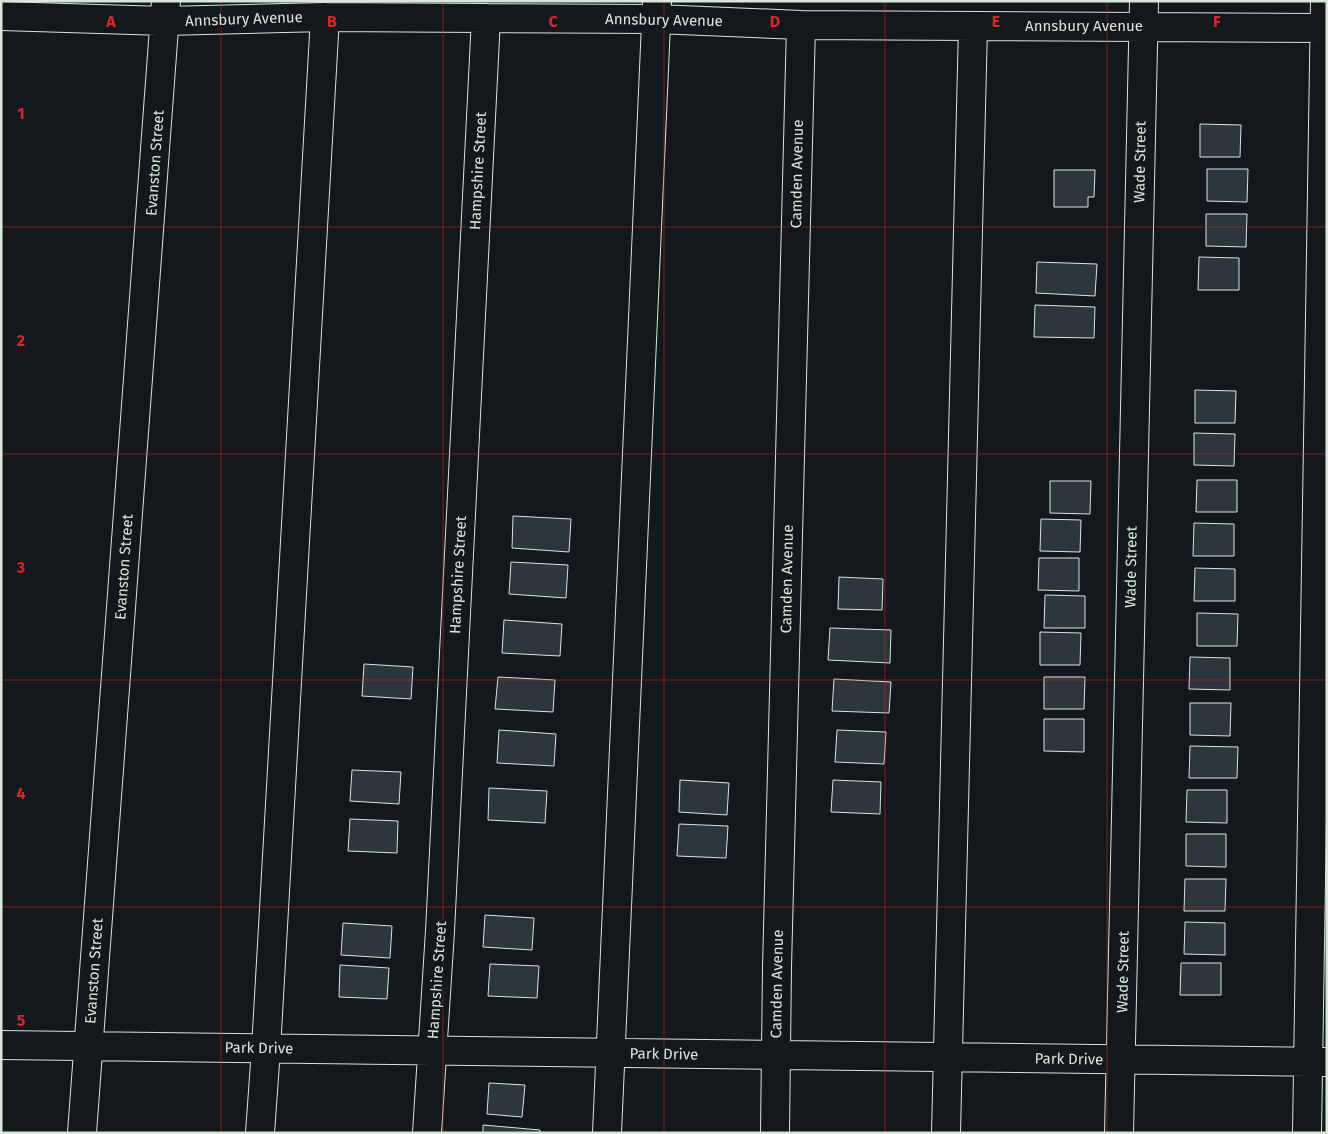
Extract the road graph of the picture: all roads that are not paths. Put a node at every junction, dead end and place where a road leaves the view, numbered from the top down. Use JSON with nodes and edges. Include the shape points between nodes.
{"nodes":[{"id":1,"x":1325,"y":1,"type":"edge"},
{"id":2,"x":412,"y":9,"type":"edge"},
{"id":3,"x":657,"y":10,"type":"edge"},
{"id":4,"x":166,"y":11,"type":"edge"},
{"id":5,"x":903,"y":13,"type":"edge"},
{"id":6,"x":1144,"y":14,"type":"edge"},
{"id":7,"x":1,"y":16,"type":"edge"},
{"id":8,"x":325,"y":17,"type":"junction"},
{"id":9,"x":486,"y":18,"type":"junction"},
{"id":10,"x":801,"y":25,"type":"junction"},
{"id":11,"x":973,"y":26,"type":"junction"},
{"id":12,"x":1326,"y":28,"type":"edge"},
{"id":13,"x":1,"y":1045,"type":"edge"},
{"id":14,"x":89,"y":1046,"type":"junction"},
{"id":15,"x":266,"y":1048,"type":"junction"},
{"id":16,"x":432,"y":1051,"type":"junction"},
{"id":17,"x":610,"y":1053,"type":"junction"},
{"id":18,"x":776,"y":1055,"type":"junction"},
{"id":19,"x":948,"y":1057,"type":"junction"},
{"id":20,"x":1121,"y":1060,"type":"junction"},
{"id":21,"x":1318,"y":1062,"type":"edge"},
{"id":22,"x":82,"y":1133,"type":"edge"},
{"id":23,"x":260,"y":1133,"type":"edge"},
{"id":24,"x":427,"y":1133,"type":"edge"},
{"id":25,"x":607,"y":1133,"type":"edge"},
{"id":26,"x":775,"y":1133,"type":"edge"},
{"id":27,"x":946,"y":1133,"type":"edge"},
{"id":28,"x":1119,"y":1133,"type":"edge"},
{"id":29,"x":1307,"y":1133,"type":"edge"}],
"edges":[{"from":1,"to":12,"type":"street"},
{"from":2,"to":8,"type":"street","name":"Annsbury Avenue"},
{"from":2,"to":9,"type":"street","name":"Annsbury Avenue"},
{"from":3,"to":9,"type":"street","name":"Annsbury Avenue"},
{"from":3,"to":10,"type":"street","name":"Annsbury Avenue"},
{"from":3,"to":17,"type":"street"},
{"from":4,"to":7,"type":"street","name":"Annsbury Avenue"},
{"from":4,"to":8,"type":"street","name":"Annsbury Avenue"},
{"from":4,"to":14,"type":"street","name":"Evanston Street"},
{"from":5,"to":10,"type":"street","name":"Annsbury Avenue"},
{"from":5,"to":11,"type":"street","name":"Annsbury Avenue"},
{"from":6,"to":11,"type":"street","name":"Annsbury Avenue"},
{"from":6,"to":12,"type":"street","name":"Annsbury Avenue"},
{"from":6,"to":20,"type":"street","name":"Wade Street"},
{"from":8,"to":15,"type":"street"},
{"from":9,"to":16,"type":"street","name":"Hampshire Street"},
{"from":10,"to":18,"type":"street","name":"Camden Avenue"},
{"from":11,"to":19,"type":"street"},
{"from":12,"to":21,"type":"street"},
{"from":13,"to":14,"type":"street","name":"Park Drive"},
{"from":14,"to":15,"type":"street","name":"Park Drive"},
{"from":14,"to":22,"type":"street","name":"Evanston Street"},
{"from":15,"to":16,"type":"street","name":"Park Drive"},
{"from":15,"to":23,"type":"street"},
{"from":16,"to":17,"type":"street","name":"Park Drive"},
{"from":16,"to":24,"type":"street","name":"Hampshire Street"},
{"from":17,"to":18,"type":"street","name":"Park Drive"},
{"from":17,"to":25,"type":"street"},
{"from":18,"to":19,"type":"street","name":"Park Drive"},
{"from":18,"to":26,"type":"street","name":"Camden Avenue"},
{"from":19,"to":20,"type":"street","name":"Park Drive"},
{"from":19,"to":27,"type":"street"},
{"from":20,"to":21,"type":"street","name":"Park Drive"},
{"from":20,"to":28,"type":"street","name":"Wade Street"},
{"from":21,"to":29,"type":"street"}]}
